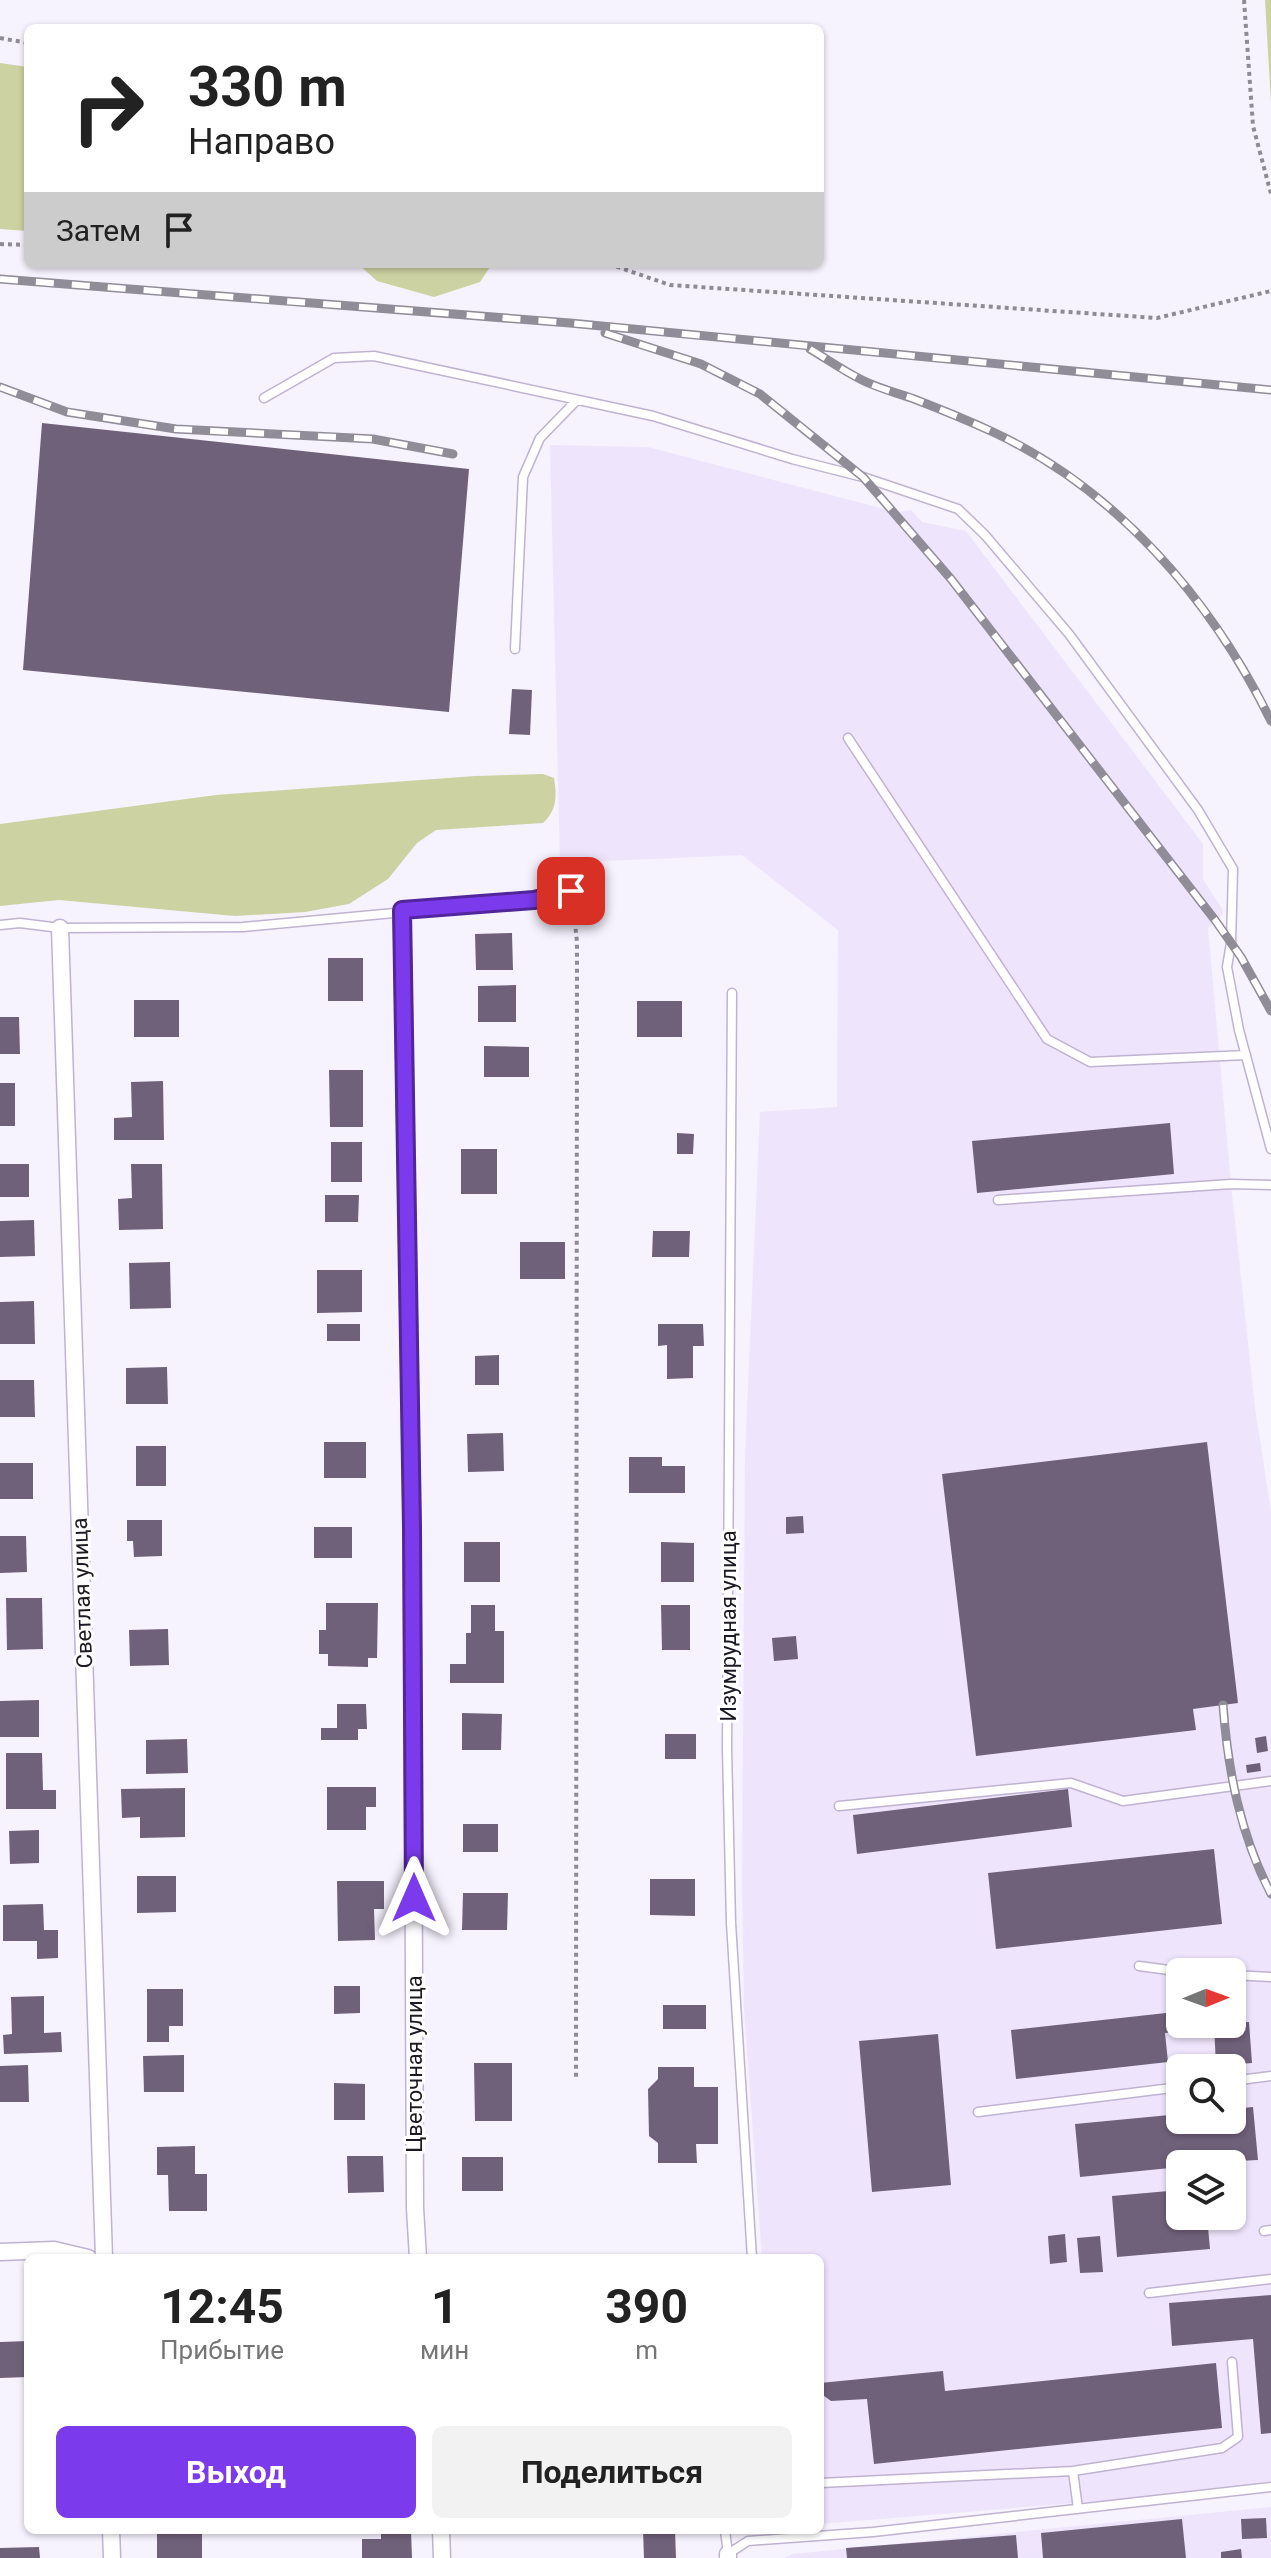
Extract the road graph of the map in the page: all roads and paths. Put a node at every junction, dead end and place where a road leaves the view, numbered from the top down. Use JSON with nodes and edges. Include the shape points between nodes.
{"nodes":[{"id":1,"x":1244,"y":0,"type":"edge"},
{"id":2,"x":0,"y":38,"type":"edge"},
{"id":3,"x":24,"y":42,"type":"edge"},
{"id":4,"x":1271,"y":194,"type":"edge"},
{"id":5,"x":0,"y":244,"type":"edge"},
{"id":6,"x":24,"y":245,"type":"edge"},
{"id":7,"x":621,"y":268,"type":"edge"},
{"id":8,"x":1271,"y":291,"type":"edge"},
{"id":9,"x":264,"y":398,"type":"dead end"},
{"id":10,"x":576,"y":401,"type":"junction"},
{"id":11,"x":515,"y":649,"type":"dead end"},
{"id":12,"x":848,"y":738,"type":"dead end"},
{"id":13,"x":571,"y":891,"type":"joint"},
{"id":14,"x":402,"y":910,"type":"junction"},
{"id":15,"x":0,"y":925,"type":"edge"},
{"id":16,"x":60,"y":928,"type":"junction"},
{"id":17,"x":732,"y":993,"type":"dead end"},
{"id":18,"x":1246,"y":1055,"type":"junction"},
{"id":19,"x":1271,"y":1149,"type":"edge"},
{"id":20,"x":1271,"y":1185,"type":"edge"},
{"id":21,"x":998,"y":1200,"type":"dead end"},
{"id":22,"x":1271,"y":1781,"type":"edge"},
{"id":23,"x":839,"y":1806,"type":"dead end"},
{"id":24,"x":1139,"y":1966,"type":"dead end"},
{"id":25,"x":1166,"y":1970,"type":"edge"},
{"id":26,"x":1246,"y":1976,"type":"edge"},
{"id":27,"x":1271,"y":1977,"type":"edge"},
{"id":28,"x":1271,"y":2076,"type":"edge"},
{"id":29,"x":576,"y":2078,"type":"dead end"},
{"id":30,"x":1246,"y":2079,"type":"edge"},
{"id":31,"x":1166,"y":2089,"type":"edge"},
{"id":32,"x":978,"y":2112,"type":"dead end"},
{"id":33,"x":0,"y":2252,"type":"edge"},
{"id":34,"x":71,"y":2254,"type":"edge"},
{"id":35,"x":104,"y":2254,"type":"edge"},
{"id":36,"x":418,"y":2254,"type":"edge"},
{"id":37,"x":752,"y":2254,"type":"edge"},
{"id":38,"x":1271,"y":2279,"type":"edge"},
{"id":39,"x":1149,"y":2293,"type":"dead end"},
{"id":40,"x":1232,"y":2362,"type":"dead end"},
{"id":41,"x":1073,"y":2471,"type":"junction"},
{"id":42,"x":824,"y":2483,"type":"edge"},
{"id":43,"x":1271,"y":2487,"type":"edge"},
{"id":44,"x":1078,"y":2509,"type":"junction"},
{"id":45,"x":111,"y":2534,"type":"edge"},
{"id":46,"x":441,"y":2534,"type":"edge"},
{"id":47,"x":725,"y":2534,"type":"edge"},
{"id":48,"x":749,"y":2534,"type":"edge"},
{"id":49,"x":748,"y":2541,"type":"junction"},
{"id":50,"x":728,"y":2556,"type":"edge"},
{"id":51,"x":112,"y":2558,"type":"edge"},
{"id":52,"x":442,"y":2558,"type":"edge"}],
"edges":[{"from":1,"to":4,"type":"path","via":[[1253,126]]},
{"from":2,"to":3,"type":"path"},
{"from":5,"to":6,"type":"path"},
{"from":7,"to":8,"type":"path","via":[[670,285],[1157,318]]},
{"from":9,"to":10,"type":"lane","via":[[334,358],[374,356]]},
{"from":10,"to":11,"type":"lane","via":[[540,438],[523,477]]},
{"from":10,"to":18,"type":"lane","via":[[653,416],[863,477],[958,509],[985,535],[1069,634],[1198,810],[1233,869],[1227,967]]},
{"from":12,"to":18,"type":"lane","via":[[1047,1039],[1090,1062]]},
{"from":13,"to":14,"type":"lane","via":[[534,900]]},
{"from":13,"to":29,"type":"path","via":[[577,942]]},
{"from":14,"to":16,"type":"lane","via":[[243,927]]},
{"from":14,"to":36,"type":"street","name":"Цветочная улица"},
{"from":15,"to":16,"type":"lane"},
{"from":16,"to":35,"type":"street","name":"Светлая улица"},
{"from":17,"to":37,"type":"lane","name":"Изумрудная улица","via":[[728,1764],[731,1923]]},
{"from":18,"to":19,"type":"lane"},
{"from":20,"to":21,"type":"lane"},
{"from":22,"to":23,"type":"lane","via":[[1123,1801],[1071,1783]]},
{"from":24,"to":25,"type":"lane"},
{"from":26,"to":27,"type":"lane"},
{"from":28,"to":30,"type":"lane"},
{"from":31,"to":32,"type":"lane"},
{"from":33,"to":34,"type":"street"},
{"from":38,"to":39,"type":"lane"},
{"from":40,"to":41,"type":"lane","via":[[1238,2437],[1222,2448]]},
{"from":41,"to":42,"type":"lane"},
{"from":41,"to":44,"type":"lane"},
{"from":43,"to":44,"type":"lane"},
{"from":44,"to":49,"type":"lane"},
{"from":45,"to":51,"type":"street"},
{"from":46,"to":52,"type":"street"},
{"from":47,"to":50,"type":"lane"},
{"from":48,"to":49,"type":"lane"},
{"from":49,"to":50,"type":"lane"}]}
